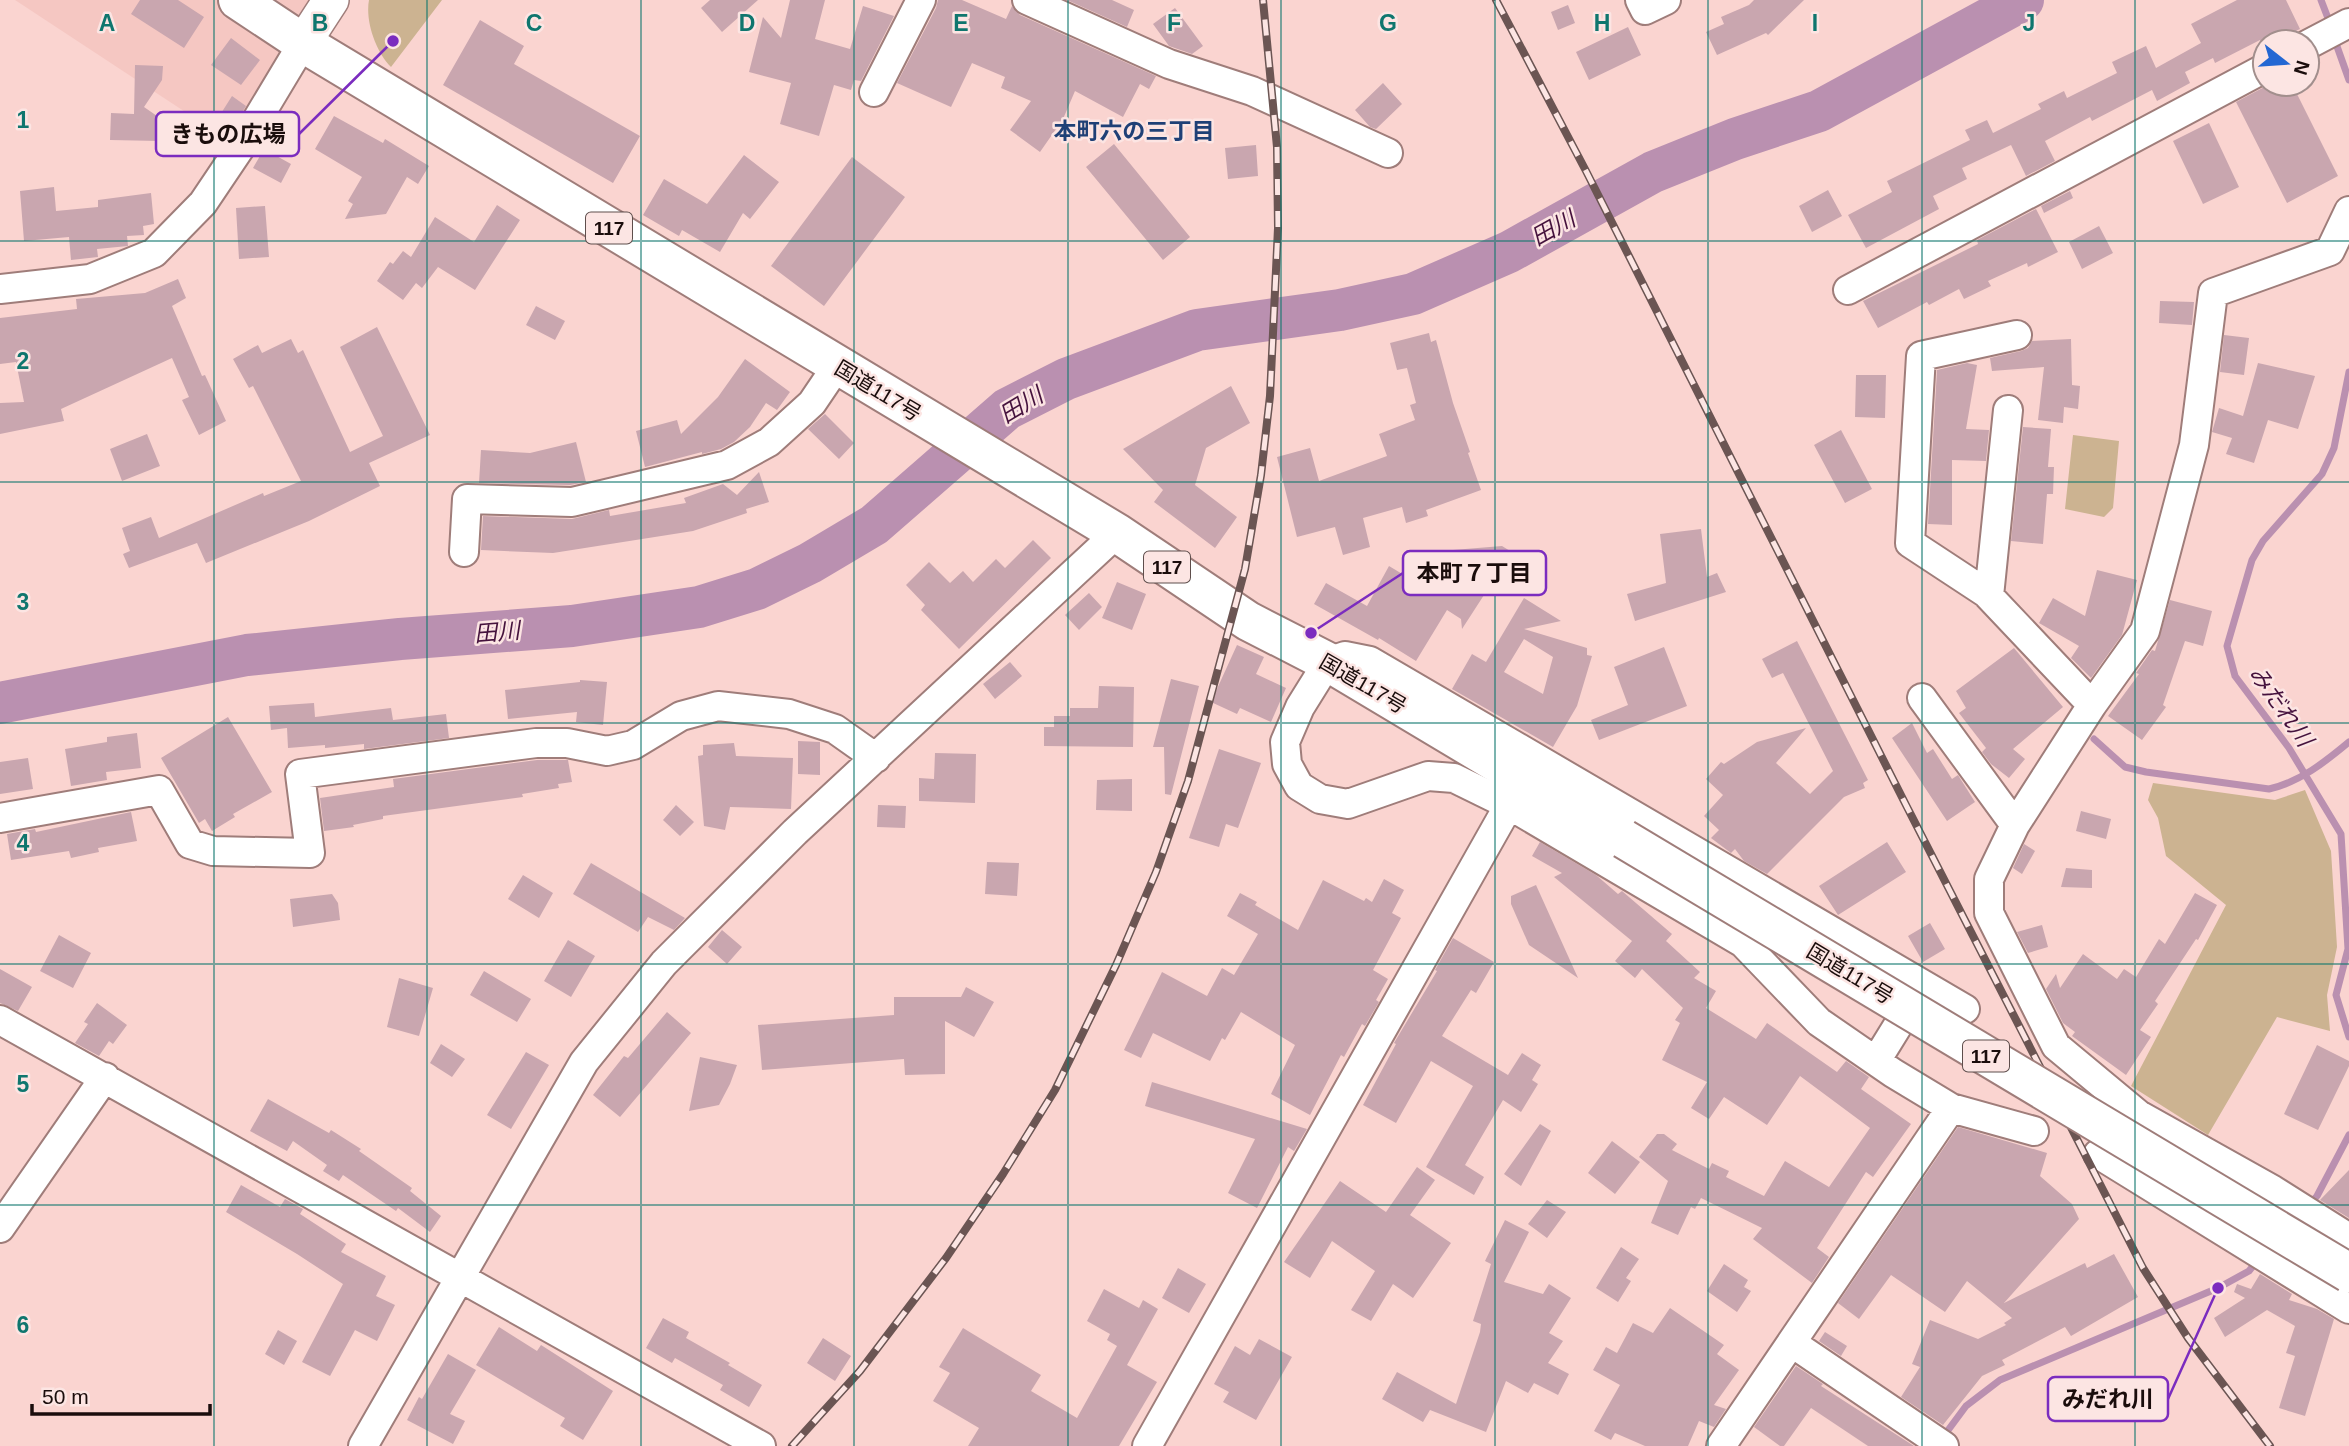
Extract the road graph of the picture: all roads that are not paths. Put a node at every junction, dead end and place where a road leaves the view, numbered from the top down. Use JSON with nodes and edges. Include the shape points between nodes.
{"nodes":[{"id":1,"x":238,"y":0,"type":"edge"},
{"id":2,"x":331,"y":0,"type":"edge"},
{"id":3,"x":921,"y":0,"type":"edge"},
{"id":4,"x":1027,"y":0,"type":"edge"},
{"id":5,"x":1640,"y":0,"type":"edge"},
{"id":6,"x":1666,"y":0,"type":"edge"},
{"id":7,"x":2349,"y":23,"type":"edge"},
{"id":8,"x":2321,"y":38,"type":"edge"},
{"id":9,"x":303,"y":43,"type":"junction"},
{"id":10,"x":2251,"y":75,"type":"edge"},
{"id":11,"x":874,"y":92,"type":"dead end"},
{"id":12,"x":1388,"y":153,"type":"dead end"},
{"id":13,"x":2349,"y":211,"type":"edge"},
{"id":14,"x":0,"y":289,"type":"edge"},
{"id":15,"x":1847,"y":290,"type":"dead end"},
{"id":16,"x":2017,"y":335,"type":"dead end"},
{"id":17,"x":837,"y":366,"type":"junction"},
{"id":18,"x":2008,"y":410,"type":"dead end"},
{"id":19,"x":1117,"y":533,"type":"junction"},
{"id":20,"x":464,"y":552,"type":"dead end"},
{"id":21,"x":1989,"y":596,"type":"junction"},
{"id":22,"x":1328,"y":662,"type":"junction"},
{"id":23,"x":1922,"y":698,"type":"dead end"},
{"id":24,"x":2092,"y":705,"type":"junction"},
{"id":25,"x":876,"y":758,"type":"junction"},
{"id":26,"x":1508,"y":805,"type":"junction"},
{"id":27,"x":0,"y":818,"type":"edge"},
{"id":28,"x":2015,"y":825,"type":"junction"},
{"id":29,"x":1923,"y":985,"type":"junction"},
{"id":30,"x":1965,"y":1009,"type":"dead end"},
{"id":31,"x":0,"y":1020,"type":"edge"},
{"id":32,"x":1876,"y":1061,"type":"junction"},
{"id":33,"x":105,"y":1077,"type":"junction"},
{"id":34,"x":1951,"y":1108,"type":"junction"},
{"id":35,"x":2034,"y":1131,"type":"dead end"},
{"id":36,"x":2098,"y":1154,"type":"dead end"},
{"id":37,"x":2235,"y":1170,"type":"junction"},
{"id":38,"x":2208,"y":1222,"type":"junction"},
{"id":39,"x":0,"y":1228,"type":"edge"},
{"id":40,"x":2349,"y":1238,"type":"edge"},
{"id":41,"x":2349,"y":1273,"type":"edge"},
{"id":42,"x":461,"y":1276,"type":"junction"},
{"id":43,"x":2349,"y":1309,"type":"edge"},
{"id":44,"x":1791,"y":1343,"type":"junction"},
{"id":45,"x":363,"y":1446,"type":"edge"},
{"id":46,"x":761,"y":1446,"type":"edge"},
{"id":47,"x":1147,"y":1446,"type":"edge"},
{"id":48,"x":1721,"y":1446,"type":"edge"},
{"id":49,"x":1944,"y":1446,"type":"edge"}],
"edges":[{"from":1,"to":9,"type":"highway","name":"国道117号","number":"117"},
{"from":2,"to":9,"type":"main road"},
{"from":3,"to":11,"type":"street"},
{"from":4,"to":12,"type":"street","via":[[1169,64],[1252,92]]},
{"from":5,"to":6,"type":"street","via":[[1645,10]]},
{"from":7,"to":8,"type":"street"},
{"from":9,"to":14,"type":"street","via":[[203,203],[154,253],[90,279]]},
{"from":9,"to":17,"type":"highway","name":"国道117号","number":"117"},
{"from":10,"to":15,"type":"street"},
{"from":13,"to":24,"type":"street","via":[[2330,251],[2213,293],[2194,445],[2146,631]]},
{"from":16,"to":21,"type":"street","via":[[1921,356],[1910,543]]},
{"from":17,"to":19,"type":"highway","name":"国道117号","number":"117"},
{"from":17,"to":20,"type":"street","via":[[812,403],[769,442],[727,466],[572,502],[467,499]]},
{"from":18,"to":21,"type":"street"},
{"from":19,"to":22,"type":"highway","name":"国道117号","number":"117","via":[[1248,621]]},
{"from":19,"to":25,"type":"street"},
{"from":21,"to":24,"type":"street"},
{"from":22,"to":26,"type":"street","via":[[1285,742],[1287,764],[1299,786],[1320,799],[1348,804],[1428,776],[1454,778]]},
{"from":22,"to":29,"type":"street","via":[[1345,656],[1370,662]]},
{"from":22,"to":41,"type":"highway","name":"国道117号","number":"117","bridge":true},
{"from":23,"to":28,"type":"street"},
{"from":24,"to":28,"type":"street"},
{"from":25,"to":27,"type":"street","via":[[835,729],[789,713],[718,706],[681,716],[633,745],[607,751],[568,743],[536,743],[300,774],[310,853],[213,850],[190,844],[159,790]]},
{"from":25,"to":42,"type":"street","via":[[794,832],[664,963],[584,1062]]},
{"from":26,"to":32,"type":"street","via":[[1743,943],[1819,1022]]},
{"from":26,"to":47,"type":"street"},
{"from":28,"to":37,"type":"street","via":[[1989,879],[1989,913],[2056,1046],[2139,1115]]},
{"from":29,"to":30,"type":"street"},
{"from":29,"to":32,"type":"street"},
{"from":31,"to":33,"type":"street"},
{"from":32,"to":34,"type":"street"},
{"from":33,"to":39,"type":"street"},
{"from":33,"to":42,"type":"street"},
{"from":34,"to":35,"type":"street"},
{"from":34,"to":44,"type":"street"},
{"from":36,"to":38,"type":"street"},
{"from":37,"to":38,"type":"street"},
{"from":37,"to":40,"type":"street"},
{"from":38,"to":43,"type":"street"},
{"from":42,"to":45,"type":"street"},
{"from":42,"to":46,"type":"street"},
{"from":44,"to":48,"type":"street"},
{"from":44,"to":49,"type":"street"}]}
